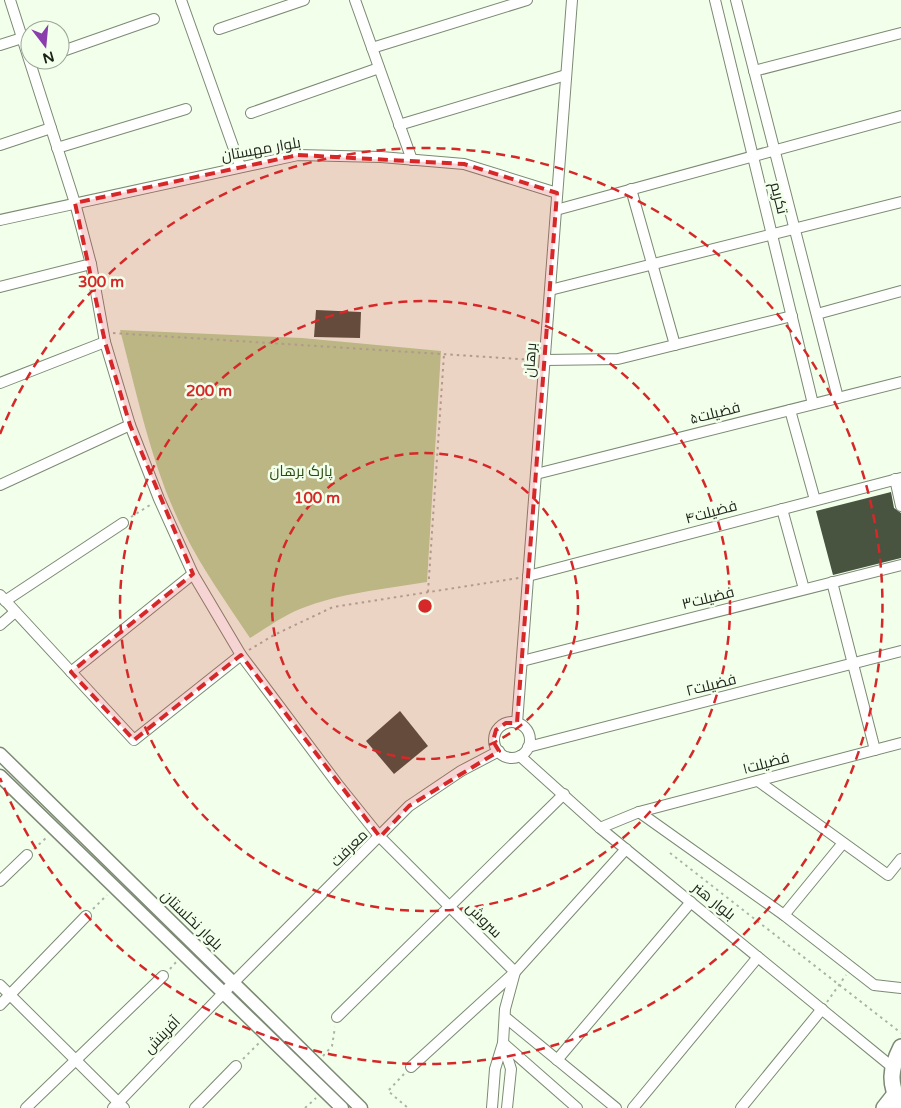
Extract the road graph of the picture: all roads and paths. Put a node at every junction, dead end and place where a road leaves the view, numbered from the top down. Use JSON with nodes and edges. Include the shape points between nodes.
{"nodes":[{"id":1,"x":10,"y":0,"type":"edge"},
{"id":2,"x":180,"y":0,"type":"edge"},
{"id":3,"x":304,"y":0,"type":"edge"},
{"id":4,"x":355,"y":0,"type":"edge"},
{"id":5,"x":527,"y":0,"type":"edge"},
{"id":6,"x":572,"y":0,"type":"edge"},
{"id":7,"x":715,"y":0,"type":"edge"},
{"id":8,"x":736,"y":0,"type":"edge"},
{"id":9,"x":154,"y":19,"type":"dead end"},
{"id":10,"x":220,"y":29,"type":"dead end"},
{"id":11,"x":20,"y":32,"type":"edge"},
{"id":12,"x":901,"y":33,"type":"edge"},
{"id":13,"x":20,"y":39,"type":"edge"},
{"id":14,"x":0,"y":45,"type":"edge"},
{"id":15,"x":70,"y":48,"type":"edge"},
{"id":16,"x":372,"y":48,"type":"junction"},
{"id":17,"x":379,"y":68,"type":"junction"},
{"id":18,"x":35,"y":70,"type":"edge"},
{"id":19,"x":754,"y":71,"type":"junction"},
{"id":20,"x":566,"y":74,"type":"junction"},
{"id":21,"x":186,"y":109,"type":"dead end"},
{"id":22,"x":251,"y":112,"type":"dead end"},
{"id":23,"x":901,"y":116,"type":"edge"},
{"id":24,"x":399,"y":125,"type":"junction"},
{"id":25,"x":51,"y":128,"type":"junction"},
{"id":26,"x":0,"y":145,"type":"edge"},
{"id":27,"x":57,"y":148,"type":"junction"},
{"id":28,"x":775,"y":150,"type":"junction"},
{"id":29,"x":753,"y":156,"type":"junction"},
{"id":30,"x":412,"y":160,"type":"junction"},
{"id":31,"x":240,"y":166,"type":"junction"},
{"id":32,"x":631,"y":189,"type":"junction"},
{"id":33,"x":557,"y":192,"type":"junction"},
{"id":34,"x":901,"y":202,"type":"edge"},
{"id":35,"x":75,"y":203,"type":"junction"},
{"id":36,"x":556,"y":210,"type":"junction"},
{"id":37,"x":0,"y":220,"type":"edge"},
{"id":38,"x":795,"y":228,"type":"junction"},
{"id":39,"x":772,"y":234,"type":"junction"},
{"id":40,"x":91,"y":264,"type":"junction"},
{"id":41,"x":652,"y":264,"type":"junction"},
{"id":42,"x":0,"y":287,"type":"edge"},
{"id":43,"x":550,"y":290,"type":"junction"},
{"id":44,"x":901,"y":291,"type":"edge"},
{"id":45,"x":817,"y":314,"type":"junction"},
{"id":46,"x":792,"y":316,"type":"junction"},
{"id":47,"x":104,"y":337,"type":"junction"},
{"id":48,"x":675,"y":345,"type":"junction"},
{"id":49,"x":444,"y":354,"type":"junction"},
{"id":50,"x":545,"y":360,"type":"junction"},
{"id":51,"x":901,"y":382,"type":"edge"},
{"id":52,"x":0,"y":383,"type":"edge"},
{"id":53,"x":838,"y":398,"type":"junction"},
{"id":54,"x":813,"y":404,"type":"junction"},
{"id":55,"x":790,"y":410,"type":"junction"},
{"id":56,"x":130,"y":425,"type":"junction"},
{"id":57,"x":536,"y":474,"type":"junction"},
{"id":58,"x":898,"y":479,"type":"edge"},
{"id":59,"x":0,"y":485,"type":"edge"},
{"id":60,"x":159,"y":499,"type":"junction"},
{"id":61,"x":815,"y":500,"type":"junction"},
{"id":62,"x":901,"y":506,"type":"edge"},
{"id":63,"x":782,"y":509,"type":"junction"},
{"id":64,"x":123,"y":523,"type":"joint"},
{"id":65,"x":901,"y":565,"type":"edge"},
{"id":66,"x":193,"y":574,"type":"junction"},
{"id":67,"x":528,"y":576,"type":"junction"},
{"id":68,"x":832,"y":582,"type":"junction"},
{"id":69,"x":804,"y":589,"type":"junction"},
{"id":70,"x":428,"y":592,"type":"junction"},
{"id":71,"x":2,"y":598,"type":"edge"},
{"id":72,"x":15,"y":612,"type":"junction"},
{"id":73,"x":0,"y":625,"type":"edge"},
{"id":74,"x":901,"y":651,"type":"edge"},
{"id":75,"x":242,"y":655,"type":"junction"},
{"id":76,"x":522,"y":661,"type":"junction"},
{"id":77,"x":853,"y":663,"type":"junction"},
{"id":78,"x":70,"y":672,"type":"junction"},
{"id":79,"x":517,"y":723,"type":"junction"},
{"id":80,"x":901,"y":743,"type":"edge"},
{"id":81,"x":528,"y":747,"type":"junction"},
{"id":82,"x":875,"y":750,"type":"junction"},
{"id":83,"x":499,"y":751,"type":"junction"},
{"id":84,"x":0,"y":754,"type":"edge"},
{"id":85,"x":520,"y":756,"type":"junction"},
{"id":86,"x":0,"y":776,"type":"edge"},
{"id":87,"x":758,"y":781,"type":"junction"},
{"id":88,"x":564,"y":794,"type":"junction"},
{"id":89,"x":638,"y":812,"type":"junction"},
{"id":90,"x":600,"y":828,"type":"junction"},
{"id":91,"x":55,"y":829,"type":"junction"},
{"id":92,"x":380,"y":837,"type":"junction"},
{"id":93,"x":843,"y":843,"type":"junction"},
{"id":94,"x":626,"y":849,"type":"junction"},
{"id":95,"x":670,"y":853,"type":"dead end"},
{"id":96,"x":27,"y":855,"type":"joint"},
{"id":97,"x":901,"y":859,"type":"edge"},
{"id":98,"x":0,"y":881,"type":"edge"},
{"id":99,"x":115,"y":888,"type":"junction"},
{"id":100,"x":691,"y":902,"type":"junction"},
{"id":101,"x":449,"y":906,"type":"junction"},
{"id":102,"x":784,"y":915,"type":"junction"},
{"id":103,"x":86,"y":916,"type":"joint"},
{"id":104,"x":183,"y":954,"type":"junction"},
{"id":105,"x":758,"y":957,"type":"junction"},
{"id":106,"x":852,"y":967,"type":"junction"},
{"id":107,"x":515,"y":972,"type":"junction"},
{"id":108,"x":163,"y":976,"type":"joint"},
{"id":109,"x":233,"y":983,"type":"junction"},
{"id":110,"x":839,"y":984,"type":"junction"},
{"id":111,"x":0,"y":985,"type":"edge"},
{"id":112,"x":901,"y":988,"type":"edge"},
{"id":113,"x":223,"y":993,"type":"junction"},
{"id":114,"x":10,"y":995,"type":"junction"},
{"id":115,"x":0,"y":1005,"type":"edge"},
{"id":116,"x":822,"y":1010,"type":"junction"},
{"id":117,"x":337,"y":1017,"type":"joint"},
{"id":118,"x":505,"y":1017,"type":"junction"},
{"id":119,"x":901,"y":1033,"type":"edge"},
{"id":120,"x":266,"y":1035,"type":"junction"},
{"id":121,"x":502,"y":1043,"type":"junction"},
{"id":122,"x":901,"y":1047,"type":"edge"},
{"id":123,"x":76,"y":1060,"type":"junction"},
{"id":124,"x":557,"y":1060,"type":"junction"},
{"id":125,"x":316,"y":1064,"type":"junction"},
{"id":126,"x":236,"y":1066,"type":"joint"},
{"id":127,"x":891,"y":1066,"type":"junction"},
{"id":128,"x":411,"y":1067,"type":"joint"},
{"id":129,"x":323,"y":1090,"type":"junction"},
{"id":130,"x":898,"y":1100,"type":"edge"},
{"id":131,"x":118,"y":1106,"type":"edge"},
{"id":132,"x":26,"y":1108,"type":"edge"},
{"id":133,"x":195,"y":1108,"type":"edge"},
{"id":134,"x":305,"y":1108,"type":"edge"},
{"id":135,"x":342,"y":1108,"type":"edge"},
{"id":136,"x":362,"y":1108,"type":"edge"},
{"id":137,"x":408,"y":1108,"type":"edge"},
{"id":138,"x":492,"y":1108,"type":"edge"},
{"id":139,"x":507,"y":1108,"type":"edge"},
{"id":140,"x":577,"y":1108,"type":"edge"},
{"id":141,"x":616,"y":1108,"type":"edge"},
{"id":142,"x":633,"y":1108,"type":"edge"},
{"id":143,"x":741,"y":1108,"type":"edge"},
{"id":144,"x":884,"y":1108,"type":"edge"}],
"edges":[{"from":1,"to":11,"type":"street","name":"سروش"},
{"from":2,"to":31,"type":"street"},
{"from":3,"to":10,"type":"street"},
{"from":4,"to":16,"type":"street"},
{"from":5,"to":16,"type":"street"},
{"from":6,"to":20,"type":"street","name":"برهان"},
{"from":7,"to":29,"type":"street","name":"تکریم"},
{"from":8,"to":19,"type":"street","name":"تکریم"},
{"from":9,"to":15,"type":"street"},
{"from":12,"to":19,"type":"street"},
{"from":13,"to":14,"type":"street"},
{"from":16,"to":17,"type":"street"},
{"from":17,"to":22,"type":"street"},
{"from":17,"to":24,"type":"street"},
{"from":18,"to":25,"type":"street","name":"سروش"},
{"from":19,"to":28,"type":"street","name":"تکریم"},
{"from":20,"to":24,"type":"street"},
{"from":20,"to":33,"type":"street","name":"برهان"},
{"from":21,"to":27,"type":"street"},
{"from":23,"to":28,"type":"street"},
{"from":24,"to":30,"type":"street"},
{"from":25,"to":26,"type":"street"},
{"from":25,"to":27,"type":"street","name":"سروش"},
{"from":27,"to":35,"type":"street","name":"سروش"},
{"from":28,"to":29,"type":"street"},
{"from":28,"to":38,"type":"street","name":"تکریم"},
{"from":29,"to":32,"type":"street"},
{"from":29,"to":39,"type":"street","name":"تکریم"},
{"from":30,"to":31,"type":"street","name":"بلوار مهستان","via":[[298,155]]},
{"from":30,"to":33,"type":"street","name":"بلوار مهستان","via":[[464,164]]},
{"from":31,"to":35,"type":"street","name":"بلوار مهستان"},
{"from":32,"to":36,"type":"street"},
{"from":32,"to":41,"type":"street"},
{"from":33,"to":36,"type":"street","name":"برهان"},
{"from":34,"to":38,"type":"street"},
{"from":35,"to":37,"type":"street","name":"بلوار مهستان"},
{"from":35,"to":40,"type":"street","name":"سروش"},
{"from":36,"to":43,"type":"street","name":"برهان"},
{"from":38,"to":39,"type":"street"},
{"from":38,"to":45,"type":"street","name":"تکریم"},
{"from":39,"to":41,"type":"street"},
{"from":39,"to":46,"type":"street","name":"تکریم"},
{"from":40,"to":42,"type":"street"},
{"from":40,"to":47,"type":"street","name":"سروش"},
{"from":41,"to":43,"type":"street"},
{"from":41,"to":48,"type":"street"},
{"from":43,"to":50,"type":"street","name":"برهان"},
{"from":44,"to":45,"type":"street"},
{"from":45,"to":53,"type":"street","name":"تکریم"},
{"from":46,"to":48,"type":"street"},
{"from":46,"to":54,"type":"street","name":"تکریم"},
{"from":47,"to":49,"type":"path"},
{"from":47,"to":52,"type":"street"},
{"from":47,"to":56,"type":"street","name":"سروش"},
{"from":48,"to":50,"type":"street","via":[[618,359]]},
{"from":49,"to":50,"type":"path"},
{"from":49,"to":70,"type":"path"},
{"from":50,"to":57,"type":"street","name":"برهان"},
{"from":51,"to":53,"type":"street","name":"فضیلت۵"},
{"from":53,"to":54,"type":"street","name":"فضیلت۵"},
{"from":54,"to":55,"type":"street","name":"فضیلت۵"},
{"from":55,"to":57,"type":"street","name":"فضیلت۵"},
{"from":55,"to":61,"type":"street"},
{"from":56,"to":59,"type":"street"},
{"from":56,"to":60,"type":"street","name":"سروش"},
{"from":57,"to":67,"type":"street","name":"برهان"},
{"from":58,"to":61,"type":"street","name":"فضیلت۴"},
{"from":58,"to":62,"type":"street"},
{"from":60,"to":64,"type":"path"},
{"from":60,"to":66,"type":"street","name":"سروش"},
{"from":61,"to":63,"type":"street","name":"فضیلت۴"},
{"from":63,"to":67,"type":"street","name":"فضیلت۴"},
{"from":63,"to":69,"type":"street"},
{"from":64,"to":71,"type":"street"},
{"from":65,"to":68,"type":"street","name":"فضیلت۳"},
{"from":66,"to":75,"type":"street","name":"سروش"},
{"from":66,"to":78,"type":"street"},
{"from":67,"to":70,"type":"path"},
{"from":67,"to":76,"type":"street","name":"برهان"},
{"from":68,"to":69,"type":"street","name":"فضیلت۳"},
{"from":68,"to":77,"type":"street"},
{"from":69,"to":76,"type":"street","name":"فضیلت۳"},
{"from":70,"to":75,"type":"path","via":[[333,607],[274,635]]},
{"from":71,"to":72,"type":"street"},
{"from":72,"to":73,"type":"street"},
{"from":72,"to":78,"type":"street"},
{"from":74,"to":77,"type":"street","name":"فضیلت۲"},
{"from":75,"to":78,"type":"street","via":[[134,740]]},
{"from":75,"to":92,"type":"street","name":"سروش"},
{"from":76,"to":79,"type":"street","name":"برهان"},
{"from":77,"to":81,"type":"street","name":"فضیلت۲"},
{"from":77,"to":82,"type":"street"},
{"from":79,"to":81,"type":"street","via":[[527,730]]},
{"from":79,"to":83,"type":"street","via":[[506,723],[496,730],[494,741]]},
{"from":80,"to":82,"type":"street","name":"فضیلت۱"},
{"from":81,"to":85,"type":"street"},
{"from":82,"to":87,"type":"street","name":"فضیلت۱"},
{"from":83,"to":85,"type":"street","via":[[511,758]]},
{"from":83,"to":92,"type":"street","name":"معرفت","via":[[461,771],[409,806]]},
{"from":84,"to":109,"type":"main road","name":"بلوار نخلستان"},
{"from":85,"to":88,"type":"street","name":"بلوار هنر"},
{"from":86,"to":91,"type":"main road","name":"بلوار نخلستان"},
{"from":87,"to":89,"type":"street","name":"فضیلت۱"},
{"from":87,"to":93,"type":"street"},
{"from":88,"to":90,"type":"street","name":"بلوار هنر"},
{"from":88,"to":101,"type":"street"},
{"from":89,"to":90,"type":"street","name":"فضیلت۱"},
{"from":89,"to":102,"type":"street","name":"بلوار هنر"},
{"from":90,"to":94,"type":"street","name":"بلوار هنر"},
{"from":91,"to":96,"type":"path"},
{"from":91,"to":99,"type":"main road","name":"بلوار نخلستان"},
{"from":92,"to":101,"type":"street","name":"سروش"},
{"from":92,"to":109,"type":"street","name":"معرفت"},
{"from":93,"to":97,"type":"street","via":[[888,875]]},
{"from":93,"to":102,"type":"street"},
{"from":94,"to":100,"type":"street","name":"بلوار هنر"},
{"from":94,"to":107,"type":"street"},
{"from":95,"to":110,"type":"path"},
{"from":96,"to":98,"type":"street"},
{"from":99,"to":103,"type":"path"},
{"from":99,"to":104,"type":"main road","name":"بلوار نخلستان"},
{"from":100,"to":105,"type":"street","name":"بلوار هنر"},
{"from":100,"to":124,"type":"street"},
{"from":101,"to":107,"type":"street","name":"سروش"},
{"from":101,"to":117,"type":"street"},
{"from":102,"to":106,"type":"street","name":"بلوار هنر"},
{"from":103,"to":114,"type":"street"},
{"from":104,"to":108,"type":"path"},
{"from":104,"to":113,"type":"main road","name":"بلوار نخلستان"},
{"from":105,"to":116,"type":"street","name":"بلوار هنر"},
{"from":105,"to":142,"type":"street"},
{"from":106,"to":110,"type":"path"},
{"from":106,"to":112,"type":"street","name":"بلوار هنر","via":[[874,985]]},
{"from":107,"to":118,"type":"street"},
{"from":107,"to":128,"type":"street"},
{"from":108,"to":123,"type":"street"},
{"from":109,"to":113,"type":"street","name":"آفرینش"},
{"from":109,"to":125,"type":"main road","name":"بلوار نخلستان"},
{"from":110,"to":116,"type":"path"},
{"from":110,"to":119,"type":"path"},
{"from":111,"to":114,"type":"street"},
{"from":113,"to":120,"type":"main road","name":"بلوار نخلستان"},
{"from":113,"to":131,"type":"street","name":"آفرینش"},
{"from":114,"to":115,"type":"street"},
{"from":114,"to":123,"type":"street"},
{"from":116,"to":127,"type":"street","name":"بلوار هنر"},
{"from":116,"to":143,"type":"street"},
{"from":117,"to":125,"type":"path","via":[[332,1046]]},
{"from":118,"to":121,"type":"street"},
{"from":118,"to":124,"type":"street"},
{"from":120,"to":126,"type":"path"},
{"from":120,"to":129,"type":"main road","name":"بلوار نخلستان"},
{"from":121,"to":138,"type":"street","via":[[495,1069]]},
{"from":121,"to":139,"type":"street","via":[[511,1069]]},
{"from":121,"to":140,"type":"street"},
{"from":122,"to":127,"type":"highway"},
{"from":123,"to":131,"type":"street"},
{"from":123,"to":132,"type":"street"},
{"from":124,"to":141,"type":"street"},
{"from":125,"to":136,"type":"main road","name":"بلوار نخلستان"},
{"from":126,"to":133,"type":"street"},
{"from":127,"to":130,"type":"highway"},
{"from":128,"to":137,"type":"path","via":[[388,1091]]},
{"from":129,"to":134,"type":"path"},
{"from":129,"to":135,"type":"main road","name":"بلوار نخلستان"},
{"from":130,"to":144,"type":"highway"}]}
